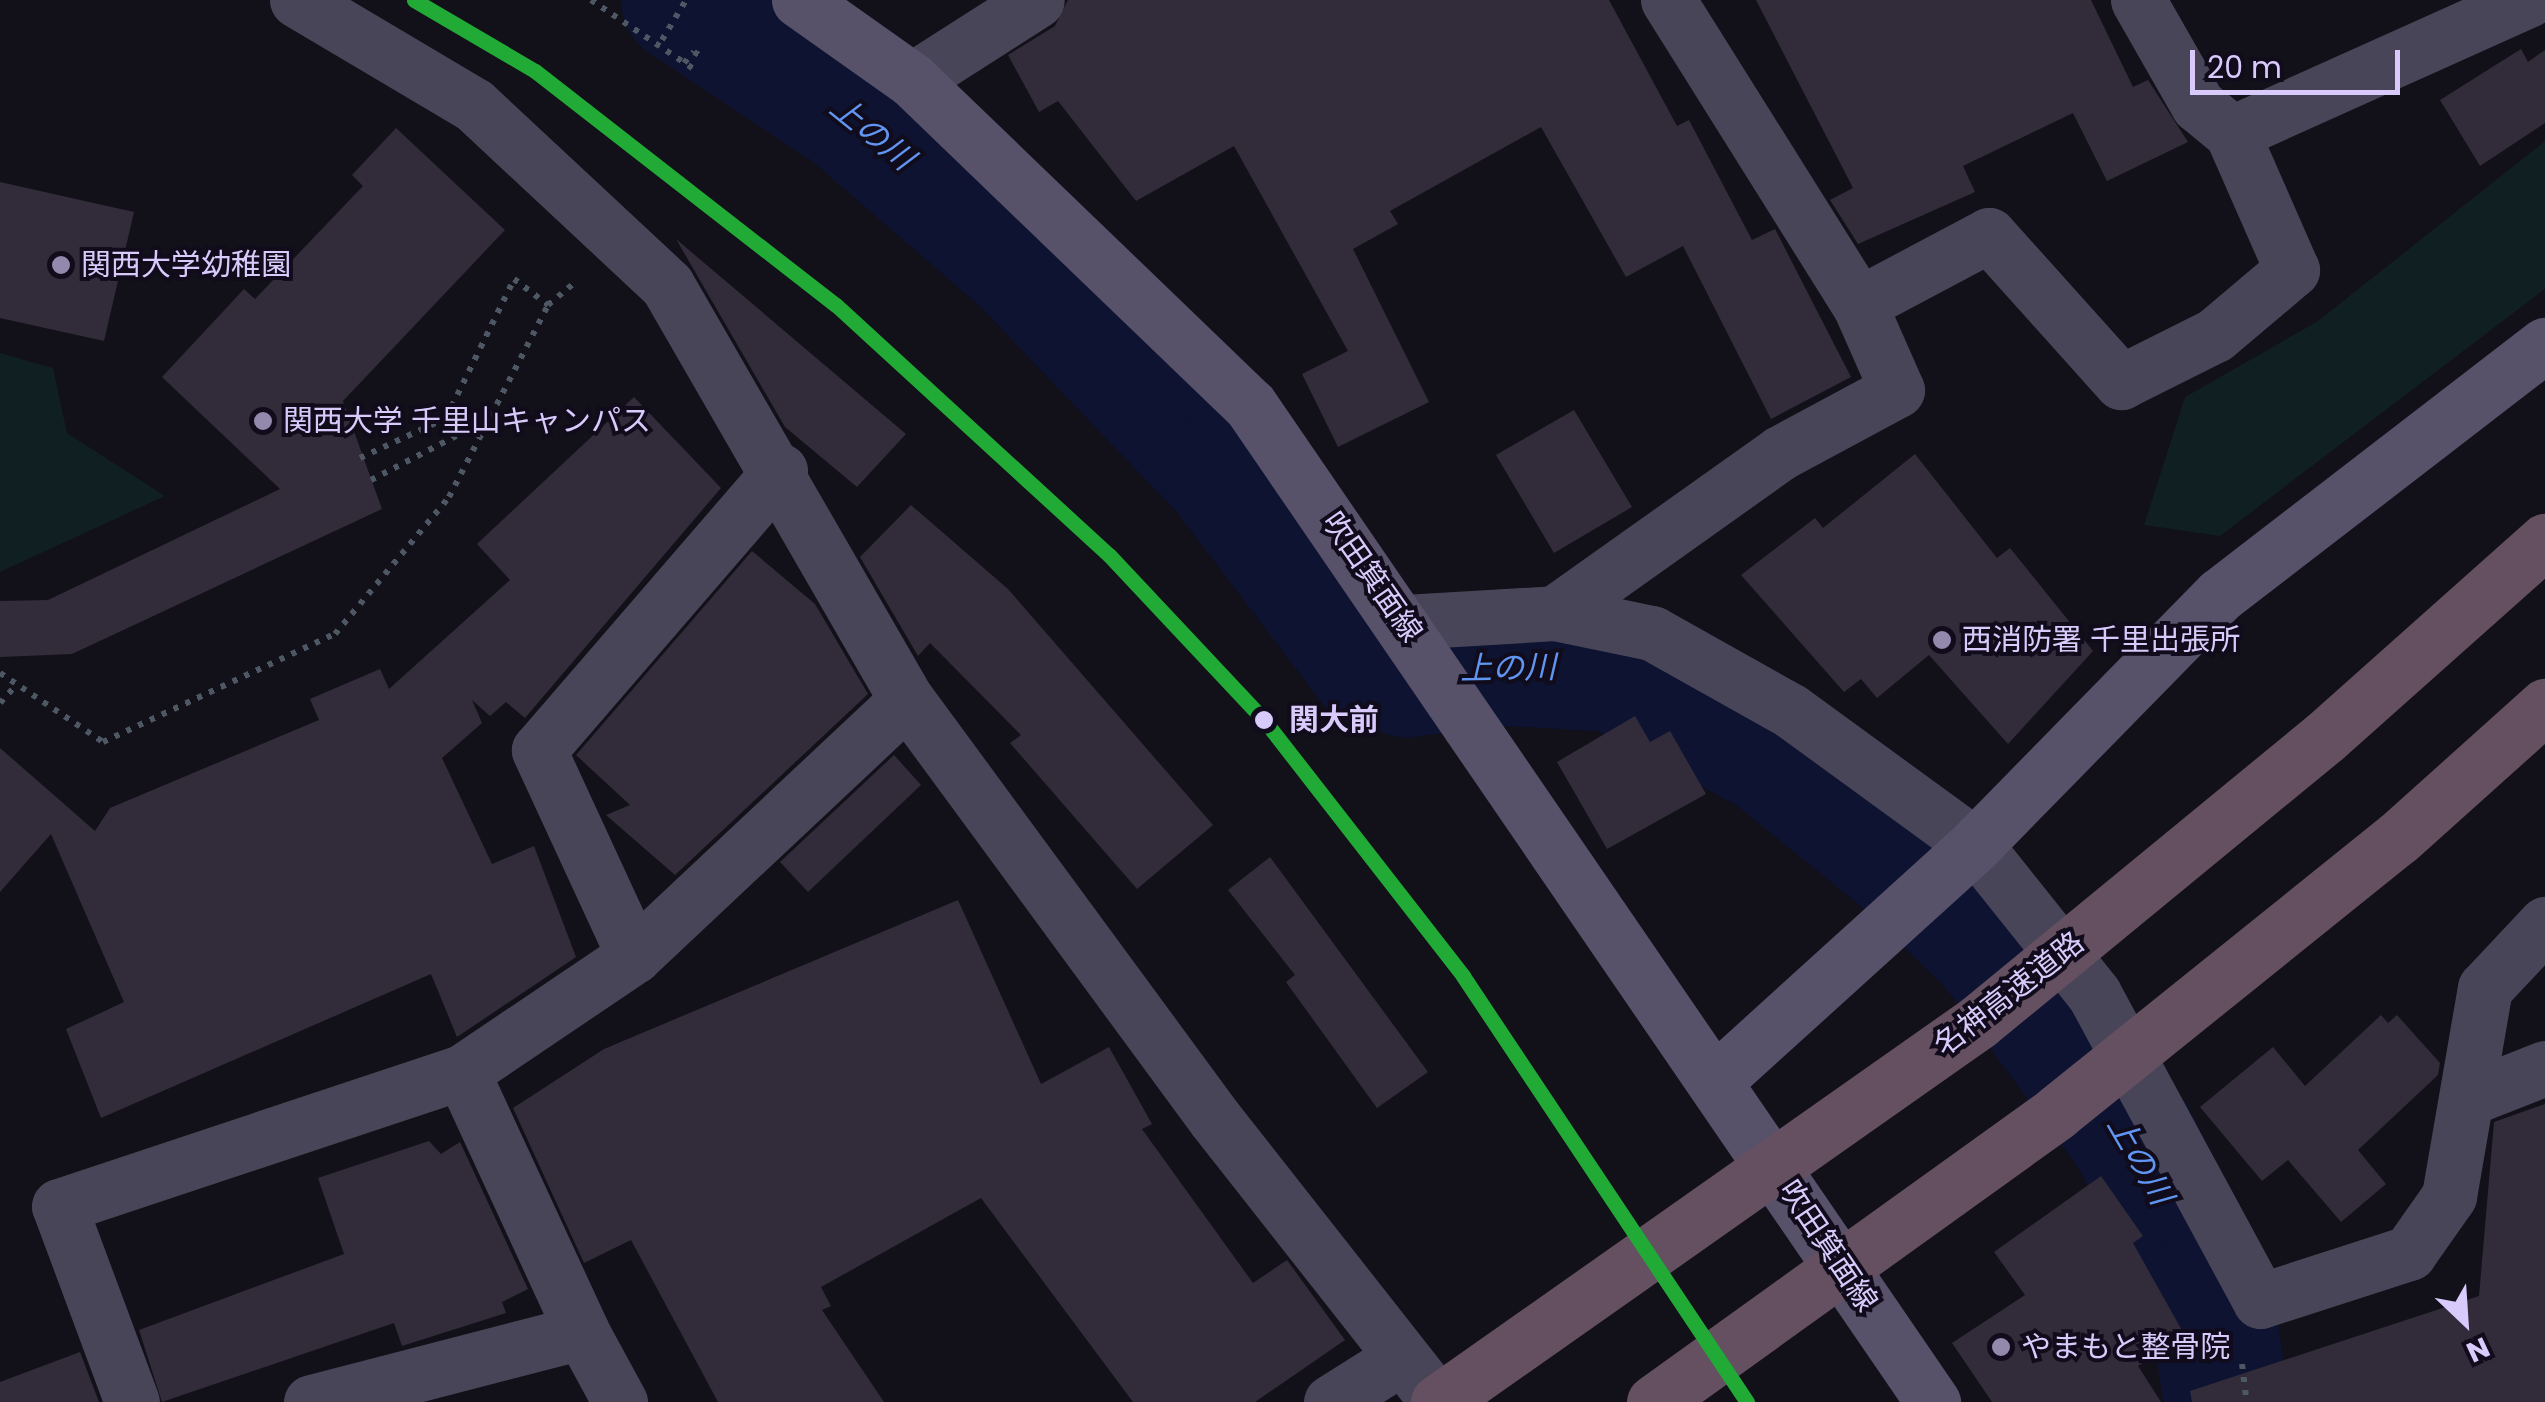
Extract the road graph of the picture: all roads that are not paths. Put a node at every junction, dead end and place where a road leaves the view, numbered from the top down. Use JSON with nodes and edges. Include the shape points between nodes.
{"nodes":[{"id":1,"x":296,"y":0,"type":"edge"},
{"id":2,"x":799,"y":0,"type":"edge"},
{"id":3,"x":1038,"y":0,"type":"edge"},
{"id":4,"x":1668,"y":0,"type":"edge"},
{"id":5,"x":2138,"y":0,"type":"edge"},
{"id":6,"x":2528,"y":0,"type":"edge"},
{"id":7,"x":912,"y":80,"type":"junction"},
{"id":8,"x":2232,"y":133,"type":"junction"},
{"id":9,"x":1860,"y":304,"type":"junction"},
{"id":10,"x":2545,"y":345,"type":"edge"},
{"id":11,"x":780,"y":471,"type":"junction"},
{"id":12,"x":2545,"y":541,"type":"edge"},
{"id":13,"x":1554,"y":613,"type":"junction"},
{"id":14,"x":1411,"y":633,"type":"junction"},
{"id":15,"x":908,"y":700,"type":"junction"},
{"id":16,"x":2545,"y":706,"type":"edge"},
{"id":17,"x":1962,"y":856,"type":"junction"},
{"id":18,"x":2545,"y":924,"type":"edge"},
{"id":19,"x":634,"y":956,"type":"junction"},
{"id":20,"x":2545,"y":1068,"type":"edge"},
{"id":21,"x":462,"y":1072,"type":"junction"},
{"id":22,"x":1716,"y":1080,"type":"junction"},
{"id":23,"x":2469,"y":1098,"type":"junction"},
{"id":24,"x":582,"y":1332,"type":"junction"},
{"id":25,"x":1401,"y":1358,"type":"junction"},
{"id":26,"x":132,"y":1402,"type":"edge"},
{"id":27,"x":312,"y":1402,"type":"edge"},
{"id":28,"x":620,"y":1402,"type":"edge"},
{"id":29,"x":1331,"y":1402,"type":"edge"},
{"id":30,"x":1438,"y":1402,"type":"edge"},
{"id":31,"x":1654,"y":1402,"type":"edge"},
{"id":32,"x":1932,"y":1402,"type":"edge"}],
"edges":[{"from":1,"to":11,"type":"street","via":[[474,104],[622,239],[667,285]]},
{"from":2,"to":7,"type":"main road","name":"吹田箕面線"},
{"from":3,"to":7,"type":"street"},
{"from":4,"to":9,"type":"street"},
{"from":5,"to":8,"type":"street","via":[[2198,105]]},
{"from":6,"to":8,"type":"street"},
{"from":7,"to":14,"type":"main road","name":"吹田箕面線","via":[[1250,404]]},
{"from":8,"to":9,"type":"street","via":[[2292,270],[2214,334],[2121,382],[1990,236]]},
{"from":9,"to":13,"type":"street","via":[[1896,390],[1780,453]]},
{"from":10,"to":17,"type":"main road","via":[[2220,595]]},
{"from":11,"to":15,"type":"street"},
{"from":11,"to":19,"type":"street","via":[[539,750]]},
{"from":12,"to":30,"type":"highway","name":"名神高速道路","bridge":true,"via":[[2325,737],[1978,1022]]},
{"from":13,"to":14,"type":"street"},
{"from":13,"to":17,"type":"street","via":[[1652,633],[1754,688]]},
{"from":14,"to":22,"type":"main road","name":"吹田箕面線"},
{"from":15,"to":19,"type":"street"},
{"from":15,"to":25,"type":"street"},
{"from":16,"to":31,"type":"highway","bridge":true,"via":[[2398,838],[2056,1112]]},
{"from":17,"to":22,"type":"main road"},
{"from":17,"to":23,"type":"street","via":[[2094,994],[2260,1301],[2335,1283],[2409,1253],[2449,1196]]},
{"from":18,"to":23,"type":"street","via":[[2486,988]]},
{"from":19,"to":21,"type":"street"},
{"from":20,"to":23,"type":"street"},
{"from":21,"to":24,"type":"street"},
{"from":21,"to":26,"type":"street","via":[[59,1206]]},
{"from":22,"to":32,"type":"main road","name":"吹田箕面線"},
{"from":24,"to":27,"type":"street"},
{"from":24,"to":28,"type":"street"},
{"from":25,"to":29,"type":"street"},
{"from":25,"to":30,"type":"street"}]}
